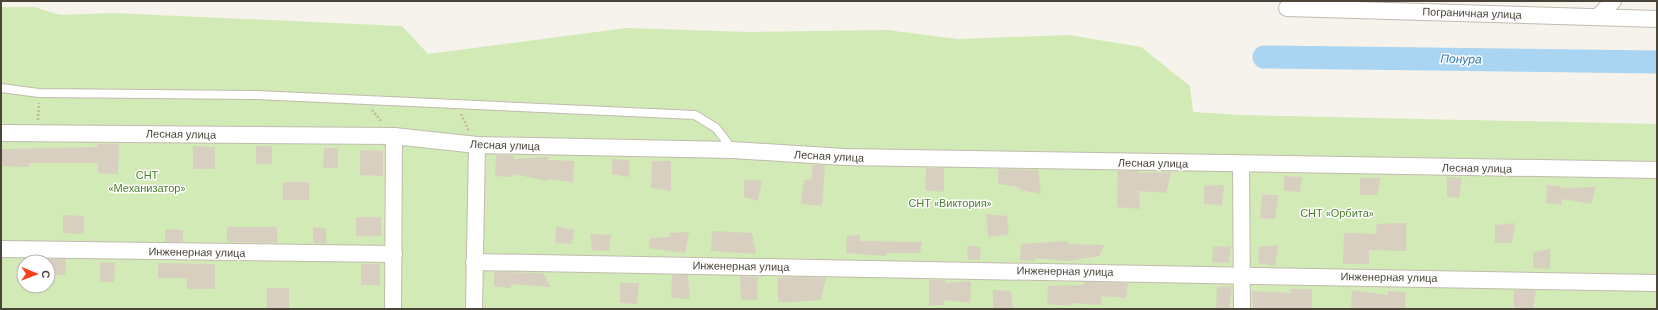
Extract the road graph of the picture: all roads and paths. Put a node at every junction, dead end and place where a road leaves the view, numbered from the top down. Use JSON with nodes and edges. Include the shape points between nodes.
{"nodes":[{"id":1,"x":1613,"y":1,"type":"edge"},
{"id":2,"x":1289,"y":3,"type":"edge"},
{"id":3,"x":1598,"y":17,"type":"junction"},
{"id":4,"x":1657,"y":19,"type":"edge"},
{"id":5,"x":1,"y":88,"type":"edge"},
{"id":6,"x":39,"y":93,"type":"junction"},
{"id":7,"x":364,"y":100,"type":"junction"},
{"id":8,"x":456,"y":104,"type":"junction"},
{"id":9,"x":38,"y":132,"type":"junction"},
{"id":10,"x":1,"y":133,"type":"edge"},
{"id":11,"x":394,"y":136,"type":"junction"},
{"id":12,"x":477,"y":145,"type":"junction"},
{"id":13,"x":733,"y":150,"type":"junction"},
{"id":14,"x":1241,"y":165,"type":"junction"},
{"id":15,"x":1657,"y":170,"type":"edge"},
{"id":16,"x":1,"y":249,"type":"edge"},
{"id":17,"x":394,"y":254,"type":"junction"},
{"id":18,"x":474,"y":262,"type":"junction"},
{"id":19,"x":1242,"y":274,"type":"junction"},
{"id":20,"x":1657,"y":283,"type":"edge"},
{"id":21,"x":393,"y":309,"type":"edge"},
{"id":22,"x":474,"y":309,"type":"edge"},
{"id":23,"x":1242,"y":309,"type":"edge"}],
"edges":[{"from":1,"to":3,"type":"street"},
{"from":2,"to":3,"type":"street","name":"Пограничная улица"},
{"from":3,"to":4,"type":"street","name":"Пограничная улица"},
{"from":5,"to":6,"type":"lane"},
{"from":6,"to":7,"type":"lane","via":[[256,95]]},
{"from":6,"to":9,"type":"path"},
{"from":7,"to":8,"type":"lane"},
{"from":7,"to":11,"type":"path"},
{"from":8,"to":12,"type":"path"},
{"from":8,"to":13,"type":"lane","via":[[695,115],[716,128]]},
{"from":9,"to":10,"type":"street","name":"Лесная улица"},
{"from":9,"to":11,"type":"street","name":"Лесная улица"},
{"from":11,"to":12,"type":"street","name":"Лесная улица"},
{"from":11,"to":17,"type":"street"},
{"from":12,"to":13,"type":"street","name":"Лесная улица"},
{"from":12,"to":18,"type":"street"},
{"from":13,"to":14,"type":"street","name":"Лесная улица","via":[[844,157]]},
{"from":14,"to":15,"type":"street","name":"Лесная улица"},
{"from":14,"to":19,"type":"street"},
{"from":16,"to":17,"type":"street","name":"Инженерная улица"},
{"from":17,"to":21,"type":"street"},
{"from":18,"to":19,"type":"street","name":"Инженерная улица"},
{"from":18,"to":22,"type":"street"},
{"from":19,"to":20,"type":"street","name":"Инженерная улица"},
{"from":19,"to":23,"type":"street"}]}
